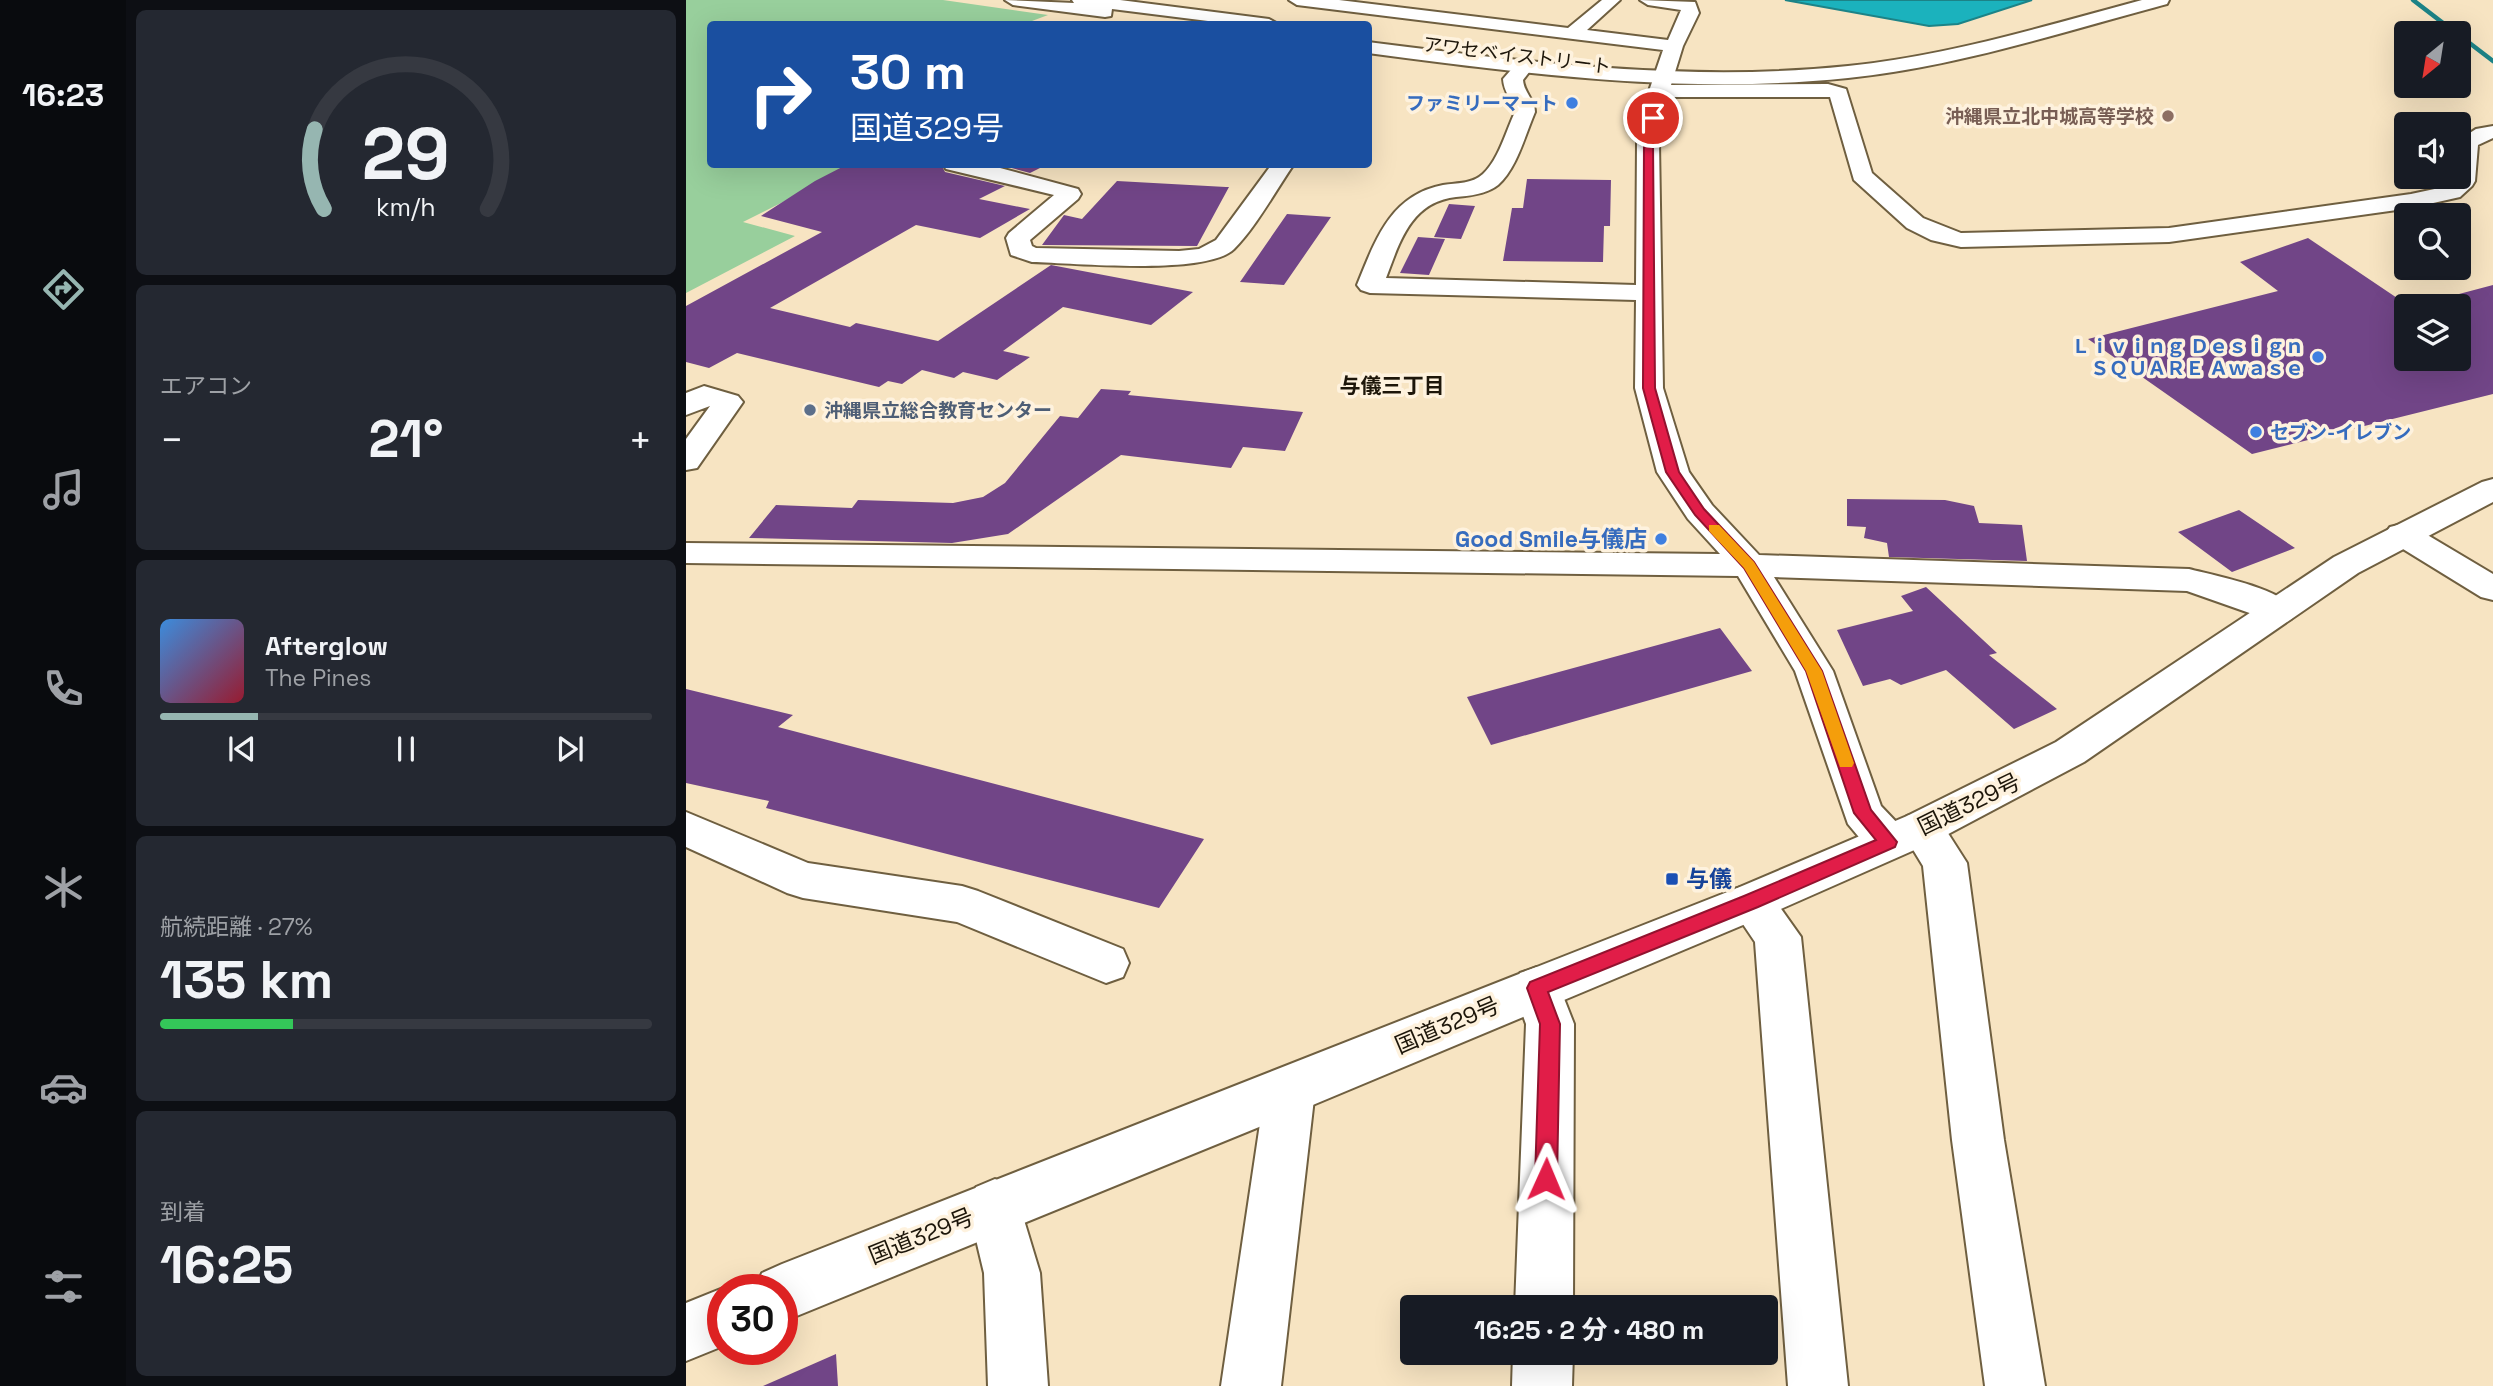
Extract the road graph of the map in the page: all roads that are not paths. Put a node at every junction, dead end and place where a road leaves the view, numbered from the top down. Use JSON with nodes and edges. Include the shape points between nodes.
{"nodes":[{"id":1,"x":1013,"y":0,"type":"edge"},
{"id":2,"x":1080,"y":0,"type":"edge"},
{"id":3,"x":1297,"y":0,"type":"edge"},
{"id":4,"x":1409,"y":0,"type":"edge"},
{"id":5,"x":1612,"y":0,"type":"edge"},
{"id":6,"x":1648,"y":0,"type":"edge"},
{"id":7,"x":2119,"y":0,"type":"edge"},
{"id":8,"x":2161,"y":0,"type":"edge"},
{"id":9,"x":1043,"y":2,"type":"edge"},
{"id":10,"x":1501,"y":7,"type":"dead end"},
{"id":11,"x":1391,"y":11,"type":"junction"},
{"id":12,"x":1177,"y":21,"type":"edge"},
{"id":13,"x":1245,"y":21,"type":"edge"},
{"id":14,"x":1480,"y":22,"type":"junction"},
{"id":15,"x":1571,"y":34,"type":"junction"},
{"id":16,"x":1372,"y":38,"type":"edge"},
{"id":17,"x":1674,"y":46,"type":"junction"},
{"id":18,"x":1372,"y":48,"type":"edge"},
{"id":19,"x":1524,"y":67,"type":"junction"},
{"id":20,"x":1663,"y":80,"type":"junction"},
{"id":21,"x":2493,"y":132,"type":"edge"},
{"id":22,"x":971,"y":168,"type":"edge"},
{"id":23,"x":1280,"y":168,"type":"edge"},
{"id":24,"x":1647,"y":293,"type":"junction"},
{"id":25,"x":686,"y":406,"type":"edge"},
{"id":26,"x":686,"y":461,"type":"edge"},
{"id":27,"x":2493,"y":489,"type":"edge"},
{"id":28,"x":2402,"y":534,"type":"junction"},
{"id":29,"x":686,"y":552,"type":"edge"},
{"id":30,"x":1749,"y":565,"type":"junction"},
{"id":31,"x":2493,"y":589,"type":"edge"},
{"id":32,"x":2278,"y":611,"type":"junction"},
{"id":33,"x":686,"y":829,"type":"edge"},
{"id":34,"x":1905,"y":835,"type":"junction"},
{"id":35,"x":1751,"y":902,"type":"junction"},
{"id":36,"x":1106,"y":963,"type":"dead end"},
{"id":37,"x":1537,"y":988,"type":"junction"},
{"id":38,"x":1290,"y":1090,"type":"junction"},
{"id":39,"x":995,"y":1206,"type":"junction"},
{"id":40,"x":798,"y":1286,"type":"edge"},
{"id":41,"x":1544,"y":1295,"type":"edge"},
{"id":42,"x":707,"y":1323,"type":"edge"},
{"id":43,"x":686,"y":1332,"type":"edge"},
{"id":44,"x":1543,"y":1365,"type":"edge"},
{"id":45,"x":1018,"y":1386,"type":"edge"},
{"id":46,"x":1251,"y":1386,"type":"edge"},
{"id":47,"x":1542,"y":1386,"type":"edge"},
{"id":48,"x":1818,"y":1386,"type":"edge"},
{"id":49,"x":2015,"y":1386,"type":"edge"}],
"edges":[{"from":1,"to":9,"type":"main road"},
{"from":2,"to":13,"type":"main road"},
{"from":3,"to":11,"type":"main road"},
{"from":4,"to":11,"type":"main road"},
{"from":5,"to":15,"type":"main road"},
{"from":6,"to":17,"type":"main road","via":[[1689,6]]},
{"from":7,"to":20,"type":"main road","via":[[1894,55]]},
{"from":8,"to":20,"type":"main road","via":[[1960,53],[1871,69]]},
{"from":9,"to":12,"type":"main road"},
{"from":10,"to":14,"type":"main road"},
{"from":11,"to":14,"type":"main road"},
{"from":14,"to":15,"type":"main road"},
{"from":15,"to":17,"type":"main road"},
{"from":16,"to":20,"type":"main road","name":"アワセベイストリート"},
{"from":17,"to":20,"type":"main road"},
{"from":18,"to":19,"type":"main road","name":"アワセベイストリート"},
{"from":19,"to":20,"type":"main road","name":"アワセベイストリート"},
{"from":19,"to":24,"type":"main road","via":[[1513,79],[1513,87],[1525,112],[1493,177],[1471,188],[1426,195],[1409,204],[1370,285]]},
{"from":20,"to":21,"type":"main road","via":[[1839,93],[1862,175],[1915,223],[1961,240],[2169,235],[2411,201],[2452,192],[2464,181],[2468,142]]},
{"from":20,"to":24,"type":"main road","via":[[1648,143]]},
{"from":22,"to":23,"type":"main road","via":[[1070,194],[1018,238],[1020,250],[1178,258],[1205,256],[1225,245]]},
{"from":24,"to":30,"type":"main road","via":[[1649,388],[1673,472],[1699,512]]},
{"from":25,"to":26,"type":"main road","via":[[704,395],[729,402]]},
{"from":27,"to":28,"type":"main road","name":"国道329号"},
{"from":28,"to":31,"type":"main road"},
{"from":28,"to":32,"type":"main road","name":"国道329号"},
{"from":29,"to":30,"type":"main road"},
{"from":30,"to":32,"type":"main road","via":[[2189,580]]},
{"from":30,"to":34,"type":"main road","via":[[1814,671],[1863,813]]},
{"from":32,"to":34,"type":"main road","name":"国道329号","via":[[2070,752]]},
{"from":33,"to":36,"type":"main road","via":[[803,880],[962,904]]},
{"from":34,"to":35,"type":"main road","name":"国道329号"},
{"from":34,"to":49,"type":"main road","via":[[1945,863],[1978,1140]]},
{"from":35,"to":37,"type":"main road","name":"国道329号"},
{"from":35,"to":48,"type":"main road","via":[[1778,937]]},
{"from":37,"to":38,"type":"main road","name":"国道329号"},
{"from":37,"to":41,"type":"main road","via":[[1550,1024]]},
{"from":38,"to":39,"type":"main road","name":"国道329号"},
{"from":38,"to":46,"type":"main road"},
{"from":39,"to":40,"type":"main road","name":"国道329号"},
{"from":39,"to":45,"type":"main road","via":[[1012,1273]]},
{"from":42,"to":43,"type":"main road"},
{"from":44,"to":47,"type":"main road"}]}
